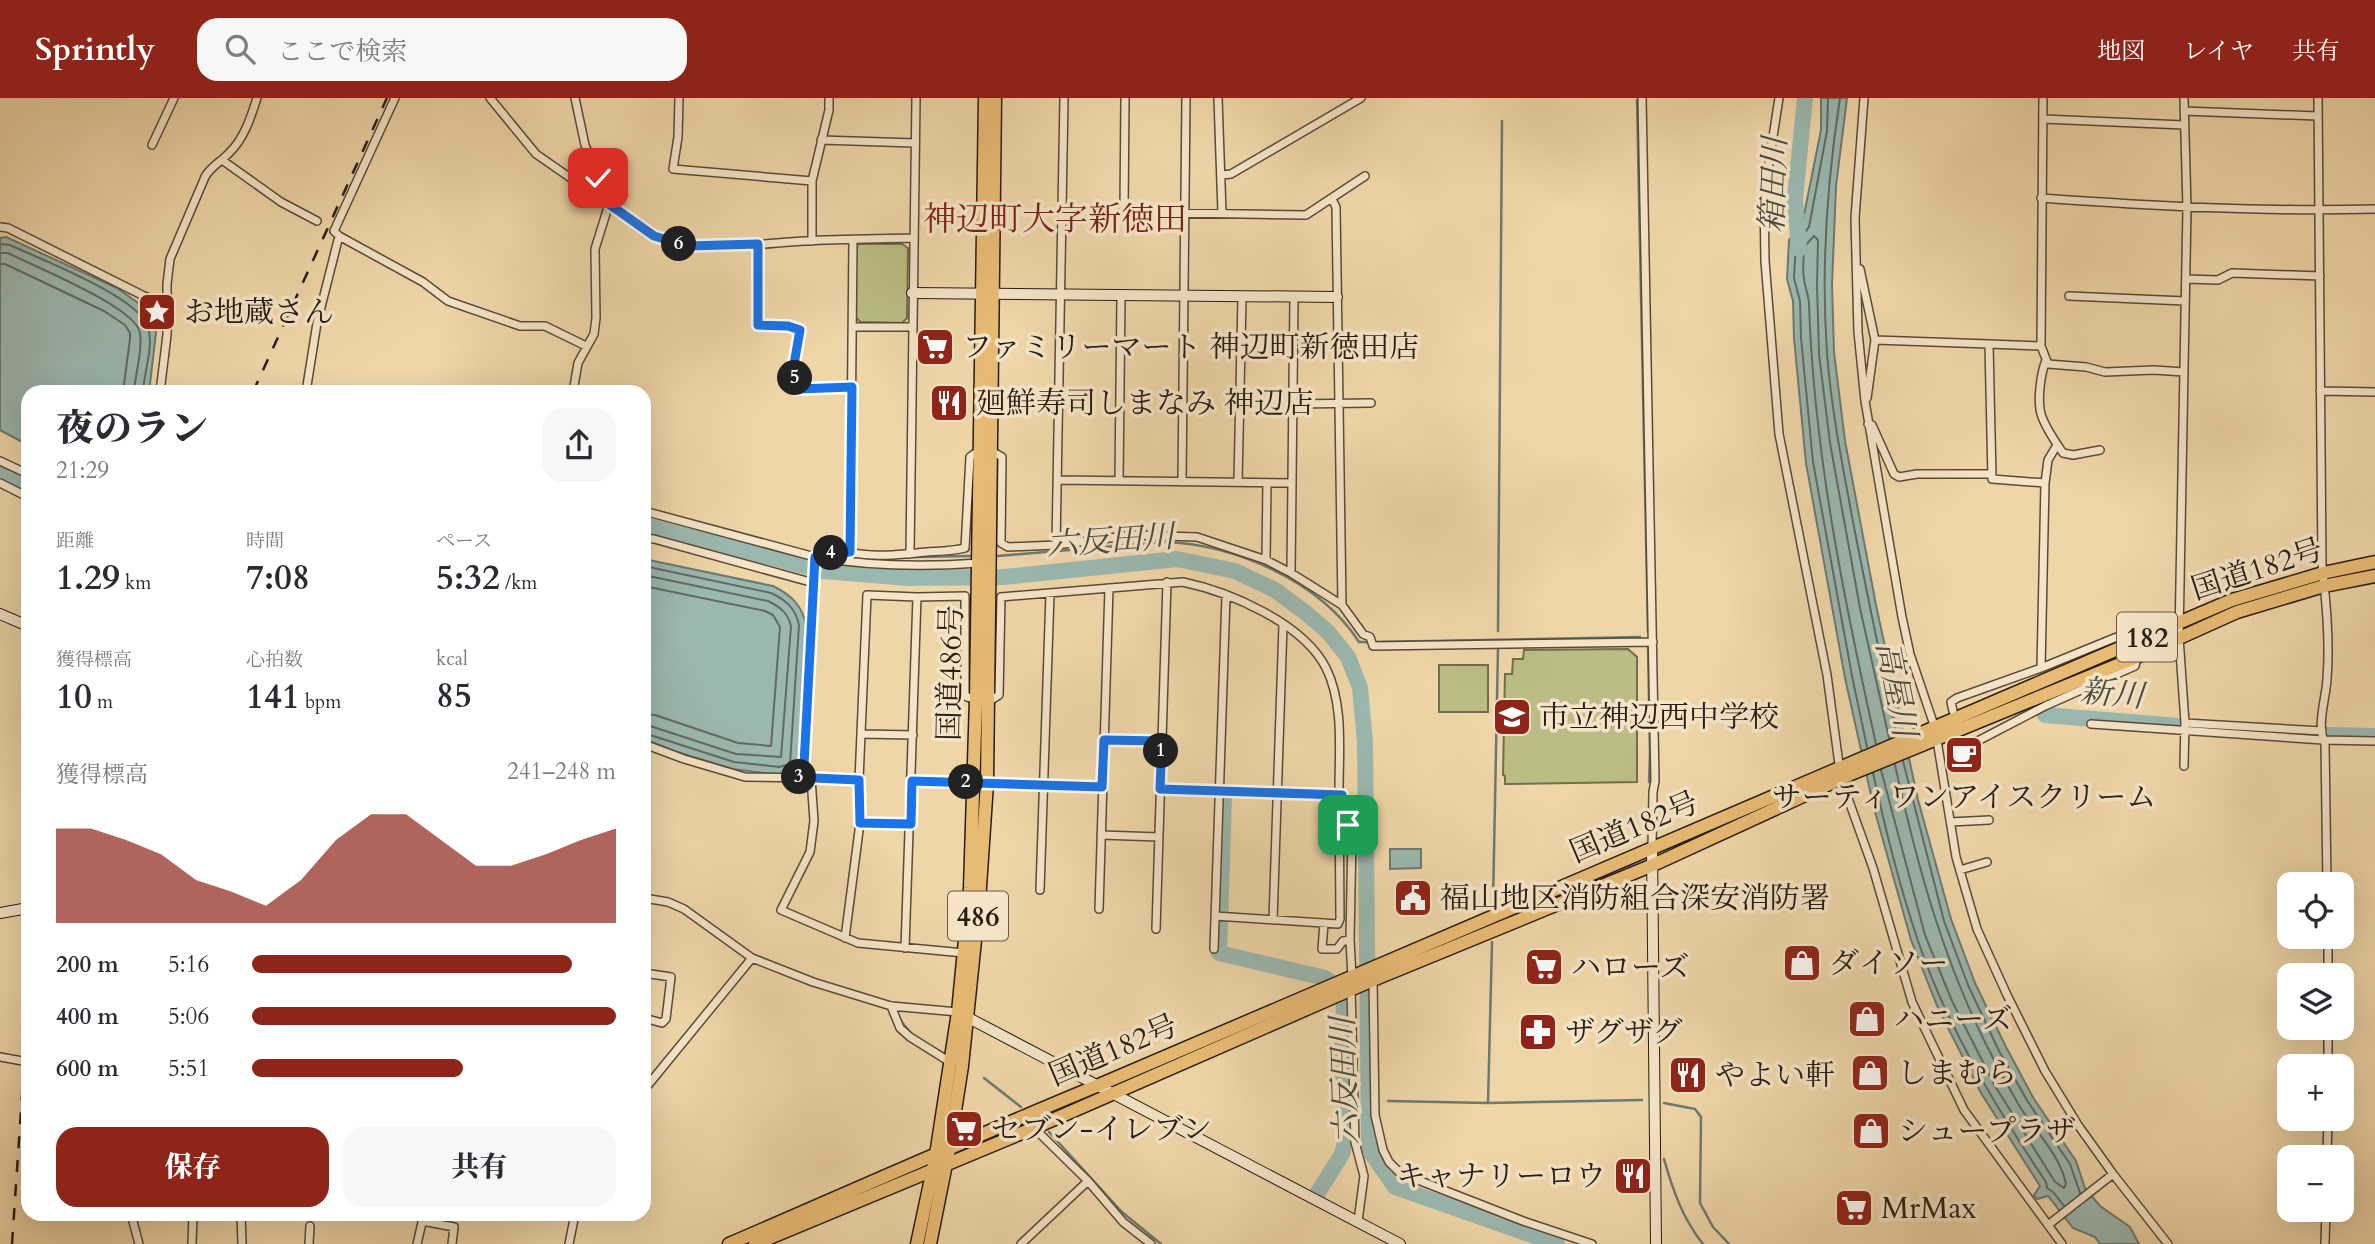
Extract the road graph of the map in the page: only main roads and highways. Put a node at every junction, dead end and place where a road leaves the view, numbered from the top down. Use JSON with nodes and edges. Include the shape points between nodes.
{"nodes":[{"id":1,"x":985,"y":98,"type":"edge"},
{"id":2,"x":995,"y":98,"type":"edge"},
{"id":3,"x":988,"y":293,"type":"junction"},
{"id":4,"x":2375,"y":562,"type":"edge"},
{"id":5,"x":2375,"y":576,"type":"edge"},
{"id":6,"x":2324,"y":579,"type":"junction"},
{"id":7,"x":1932,"y":735,"type":"junction"},
{"id":8,"x":1845,"y":771,"type":"junction"},
{"id":9,"x":981,"y":782,"type":"junction"},
{"id":10,"x":1372,"y":976,"type":"junction"},
{"id":11,"x":1331,"y":992,"type":"junction"},
{"id":12,"x":963,"y":1015,"type":"junction"},
{"id":13,"x":949,"y":1149,"type":"junction"},
{"id":14,"x":941,"y":1159,"type":"junction"},
{"id":15,"x":933,"y":1169,"type":"junction"},
{"id":16,"x":729,"y":1244,"type":"edge"},
{"id":17,"x":755,"y":1244,"type":"edge"},
{"id":18,"x":917,"y":1244,"type":"edge"},
{"id":19,"x":930,"y":1244,"type":"edge"}],
"edges":[{"from":1,"to":3,"type":"highway","name":"国道486号","number":"486"},
{"from":2,"to":3,"type":"highway","name":"国道486号","number":"486"},
{"from":3,"to":9,"type":"highway","name":"国道486号","number":"486"},
{"from":4,"to":6,"type":"highway","name":"国道182号","number":"182"},
{"from":5,"to":6,"type":"highway","name":"国道182号","number":"182"},
{"from":6,"to":7,"type":"highway","name":"国道182号","number":"182"},
{"from":6,"to":7,"type":"highway","name":"国道182号","number":"182","via":[[2232,600]]},
{"from":7,"to":8,"type":"highway","name":"国道182号","number":"182"},
{"from":8,"to":10,"type":"highway","name":"国道182号","number":"182","via":[[1652,847]]},
{"from":8,"to":10,"type":"highway","name":"国道182号","number":"182","via":[[1653,865]]},
{"from":9,"to":12,"type":"highway","name":"国道486号","number":"486","via":[[964,953]]},
{"from":9,"to":12,"type":"highway","name":"国道486号","number":"486","via":[[979,902]]},
{"from":10,"to":11,"type":"highway","name":"国道182号","number":"182"},
{"from":11,"to":13,"type":"highway","name":"国道182号","number":"182"},
{"from":11,"to":14,"type":"highway","name":"国道182号","number":"182","via":[[1034,1128]]},
{"from":12,"to":13,"type":"highway","name":"国道486号","number":"486"},
{"from":12,"to":14,"type":"highway","name":"国道486号","number":"486","via":[[950,1062]]},
{"from":13,"to":14,"type":"highway","name":"国道182号","number":"182"},
{"from":14,"to":15,"type":"highway","name":"国道486号","number":"486"},
{"from":14,"to":16,"type":"highway","name":"国道182号","number":"182"},
{"from":14,"to":19,"type":"highway","name":"国道486号","number":"486"},
{"from":15,"to":17,"type":"highway"},
{"from":15,"to":18,"type":"highway","name":"国道486号","number":"486"}]}
